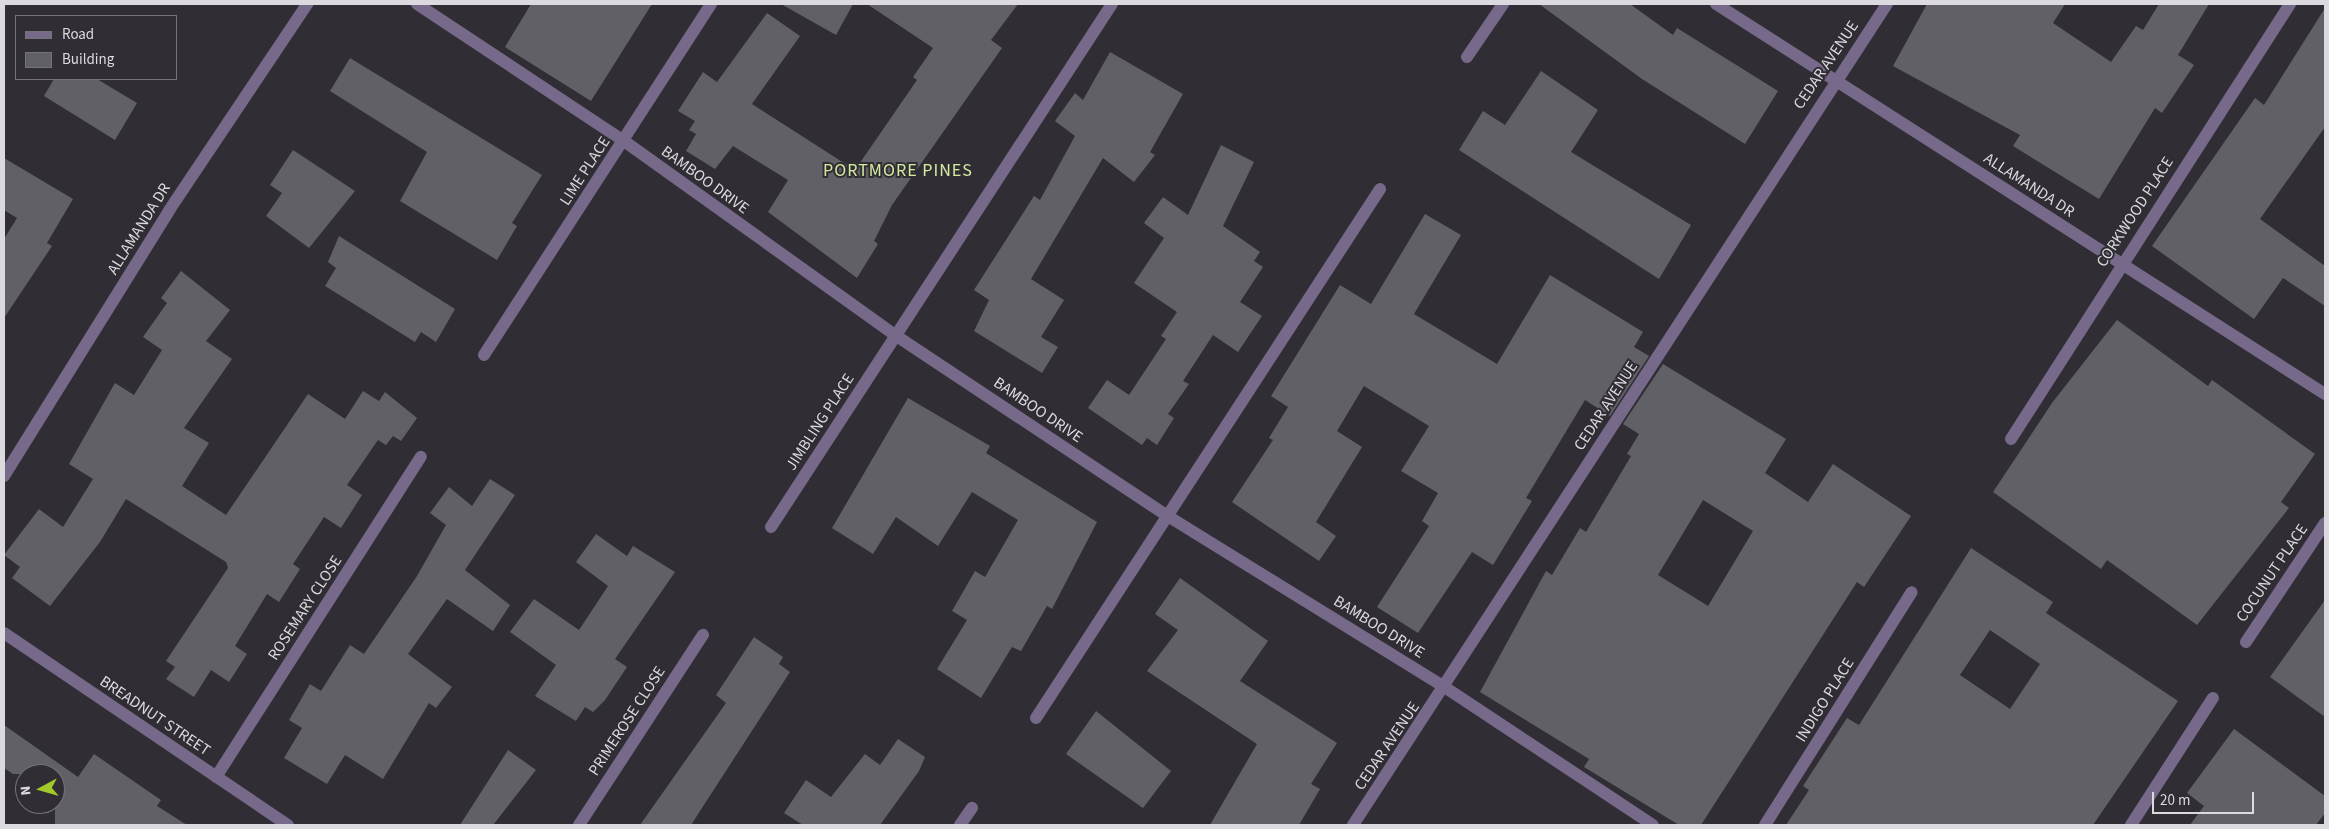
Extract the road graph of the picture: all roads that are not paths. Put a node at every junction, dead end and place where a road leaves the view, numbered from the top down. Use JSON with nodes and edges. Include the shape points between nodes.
{"nodes":[{"id":1,"x":307,"y":4,"type":"edge"},
{"id":2,"x":417,"y":4,"type":"edge"},
{"id":3,"x":711,"y":4,"type":"edge"},
{"id":4,"x":1112,"y":4,"type":"edge"},
{"id":5,"x":1503,"y":4,"type":"edge"},
{"id":6,"x":1716,"y":4,"type":"edge"},
{"id":7,"x":1887,"y":4,"type":"edge"},
{"id":8,"x":2290,"y":4,"type":"edge"},
{"id":9,"x":1467,"y":57,"type":"dead end"},
{"id":10,"x":1834,"y":80,"type":"junction"},
{"id":11,"x":624,"y":141,"type":"junction"},
{"id":12,"x":1380,"y":189,"type":"dead end"},
{"id":13,"x":2121,"y":263,"type":"junction"},
{"id":14,"x":895,"y":335,"type":"junction"},
{"id":15,"x":484,"y":354,"type":"dead end"},
{"id":16,"x":2325,"y":394,"type":"edge"},
{"id":17,"x":2011,"y":439,"type":"dead end"},
{"id":18,"x":421,"y":457,"type":"dead end"},
{"id":19,"x":4,"y":476,"type":"edge"},
{"id":20,"x":1166,"y":515,"type":"junction"},
{"id":21,"x":2325,"y":523,"type":"edge"},
{"id":22,"x":771,"y":527,"type":"dead end"},
{"id":23,"x":1912,"y":592,"type":"dead end"},
{"id":24,"x":4,"y":634,"type":"edge"},
{"id":25,"x":703,"y":635,"type":"dead end"},
{"id":26,"x":2246,"y":642,"type":"dead end"},
{"id":27,"x":1446,"y":688,"type":"junction"},
{"id":28,"x":2213,"y":698,"type":"dead end"},
{"id":29,"x":1036,"y":718,"type":"dead end"},
{"id":30,"x":216,"y":777,"type":"junction"},
{"id":31,"x":972,"y":808,"type":"dead end"},
{"id":32,"x":288,"y":825,"type":"edge"},
{"id":33,"x":578,"y":825,"type":"edge"},
{"id":34,"x":960,"y":825,"type":"edge"},
{"id":35,"x":1353,"y":825,"type":"edge"},
{"id":36,"x":1653,"y":825,"type":"edge"},
{"id":37,"x":1765,"y":825,"type":"edge"},
{"id":38,"x":2131,"y":825,"type":"edge"}],
"edges":[{"from":1,"to":19,"type":"street","name":"ALLAMANDA DR","via":[[170,209]]},
{"from":2,"to":11,"type":"street","name":"BAMBOO DRIVE"},
{"from":3,"to":11,"type":"street","name":"LIME PLACE"},
{"from":4,"to":14,"type":"street","name":"JIMBLING PLACE"},
{"from":5,"to":9,"type":"street"},
{"from":6,"to":10,"type":"street","name":"ALLAMANDA DR"},
{"from":7,"to":10,"type":"street","name":"CEDAR AVENUE"},
{"from":8,"to":13,"type":"street","name":"CORKWOOD PLACE"},
{"from":10,"to":13,"type":"street","name":"ALLAMANDA DR"},
{"from":10,"to":27,"type":"street","name":"CEDAR AVENUE"},
{"from":11,"to":14,"type":"street","name":"BAMBOO DRIVE"},
{"from":11,"to":15,"type":"street","name":"LIME PLACE"},
{"from":12,"to":20,"type":"street"},
{"from":13,"to":16,"type":"street","name":"ALLAMANDA DR"},
{"from":13,"to":17,"type":"street","name":"CORKWOOD PLACE"},
{"from":14,"to":20,"type":"street","name":"BAMBOO DRIVE"},
{"from":14,"to":22,"type":"street","name":"JIMBLING PLACE"},
{"from":18,"to":30,"type":"street","name":"ROSEMARY CLOSE"},
{"from":20,"to":27,"type":"street","name":"BAMBOO DRIVE"},
{"from":20,"to":29,"type":"street"},
{"from":21,"to":26,"type":"street","name":"COCUNUT PLACE"},
{"from":23,"to":37,"type":"street","name":"INDIGO PLACE"},
{"from":24,"to":30,"type":"street","name":"BREADNUT STREET"},
{"from":25,"to":33,"type":"street","name":"PRIMEROSE CLOSE"},
{"from":27,"to":35,"type":"street","name":"CEDAR AVENUE"},
{"from":27,"to":36,"type":"street","name":"BAMBOO DRIVE"},
{"from":28,"to":38,"type":"street"},
{"from":30,"to":32,"type":"street","name":"BREADNUT STREET"},
{"from":31,"to":34,"type":"street"}]}
